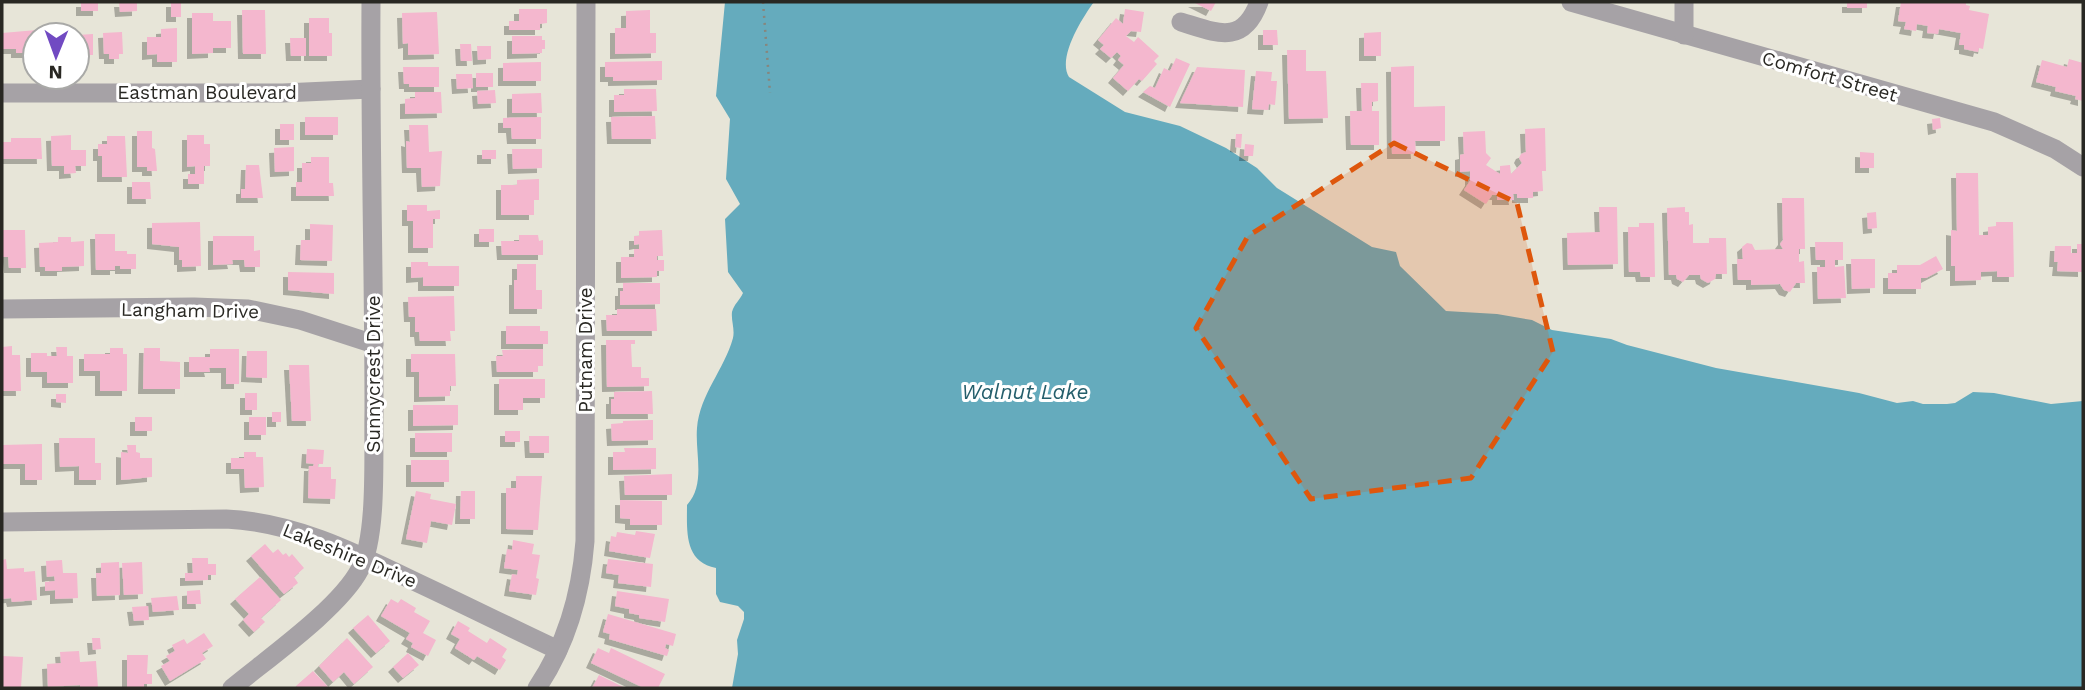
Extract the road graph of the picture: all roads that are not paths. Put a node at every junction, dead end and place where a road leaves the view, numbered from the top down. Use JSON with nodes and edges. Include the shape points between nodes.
{"nodes":[{"id":1,"x":371,"y":2,"type":"edge"},
{"id":2,"x":586,"y":2,"type":"edge"},
{"id":3,"x":1259,"y":2,"type":"edge"},
{"id":4,"x":1571,"y":2,"type":"edge"},
{"id":5,"x":1684,"y":2,"type":"edge"},
{"id":6,"x":1181,"y":22,"type":"dead end"},
{"id":7,"x":1684,"y":34,"type":"junction"},
{"id":8,"x":371,"y":89,"type":"junction"},
{"id":9,"x":2,"y":93,"type":"edge"},
{"id":10,"x":2083,"y":167,"type":"edge"},
{"id":11,"x":2,"y":309,"type":"edge"},
{"id":12,"x":374,"y":344,"type":"junction"},
{"id":13,"x":2,"y":522,"type":"edge"},
{"id":14,"x":365,"y":558,"type":"junction"},
{"id":15,"x":558,"y":650,"type":"junction"},
{"id":16,"x":232,"y":688,"type":"edge"},
{"id":17,"x":537,"y":688,"type":"edge"}],
"edges":[{"from":1,"to":8,"type":"street","name":"Sunnycrest Drive"},
{"from":2,"to":15,"type":"street","name":"Putnam Drive","via":[[585,541],[575,605]]},
{"from":3,"to":6,"type":"street","via":[[1243,29],[1227,34]]},
{"from":4,"to":7,"type":"street","name":"Comfort Street"},
{"from":5,"to":7,"type":"street"},
{"from":7,"to":10,"type":"street","name":"Comfort Street","via":[[1993,122],[2055,149]]},
{"from":8,"to":9,"type":"street","name":"Eastman Boulevard"},
{"from":8,"to":12,"type":"street","name":"Sunnycrest Drive"},
{"from":11,"to":12,"type":"street","name":"Langham Drive","via":[[248,309]]},
{"from":12,"to":14,"type":"street","name":"Sunnycrest Drive","via":[[371,517]]},
{"from":13,"to":14,"type":"street","name":"Lakeshire Drive","via":[[244,520],[288,528]]},
{"from":14,"to":15,"type":"street","name":"Lakeshire Drive"},
{"from":14,"to":16,"type":"street","name":"Sunnycrest Drive","via":[[352,581],[324,611]]},
{"from":15,"to":17,"type":"street","name":"Putnam Drive"}]}
